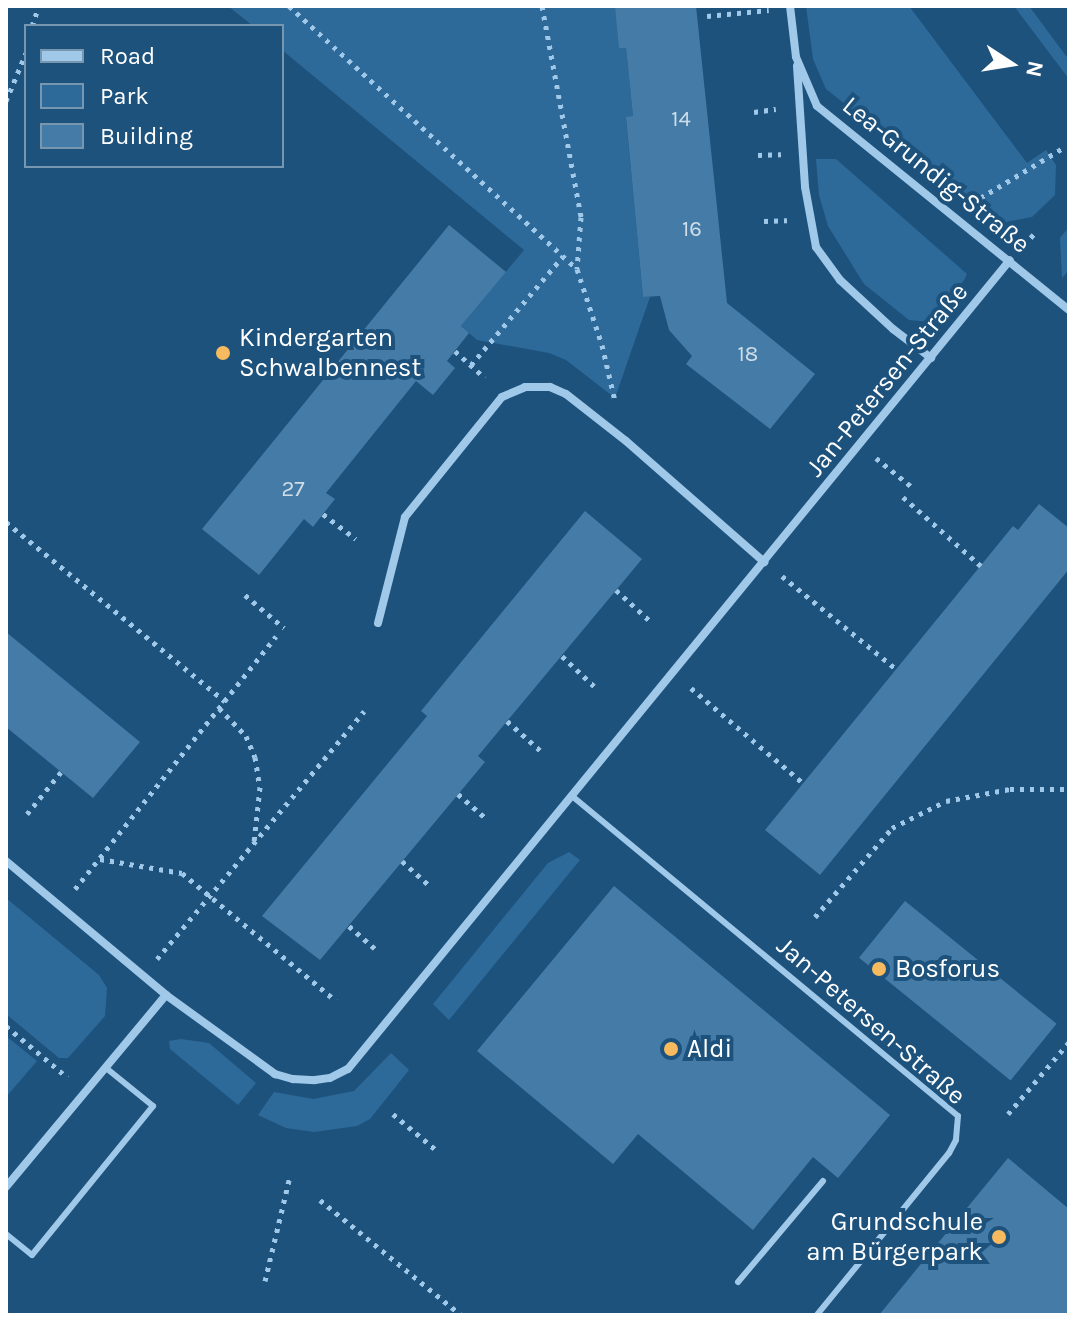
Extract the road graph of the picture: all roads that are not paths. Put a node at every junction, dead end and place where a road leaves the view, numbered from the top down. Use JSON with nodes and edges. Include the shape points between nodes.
{"nodes":[{"id":1,"x":790,"y":8,"type":"edge"},
{"id":2,"x":796,"y":57,"type":"junction"},
{"id":3,"x":1010,"y":260,"type":"junction"},
{"id":4,"x":1069,"y":310,"type":"edge"},
{"id":5,"x":931,"y":358,"type":"junction"},
{"id":6,"x":764,"y":562,"type":"junction"},
{"id":7,"x":378,"y":623,"type":"dead end"},
{"id":8,"x":572,"y":796,"type":"junction"},
{"id":9,"x":6,"y":861,"type":"edge"},
{"id":10,"x":166,"y":995,"type":"junction"},
{"id":11,"x":106,"y":1068,"type":"junction"},
{"id":12,"x":823,"y":1181,"type":"dead end"},
{"id":13,"x":6,"y":1187,"type":"edge"},
{"id":14,"x":6,"y":1234,"type":"edge"},
{"id":15,"x":738,"y":1282,"type":"dead end"},
{"id":16,"x":817,"y":1315,"type":"edge"}],
"edges":[{"from":1,"to":2,"type":"street","name":"Lea-Grundig-Straße"},
{"from":2,"to":3,"type":"street","name":"Lea-Grundig-Straße","via":[[817,106]]},
{"from":2,"to":5,"type":"street","name":"Lea-Grundig-Straße","via":[[805,187],[816,247],[840,280]]},
{"from":3,"to":4,"type":"street","name":"Lea-Grundig-Straße"},
{"from":3,"to":5,"type":"street","name":"Jan-Petersen-Straße"},
{"from":5,"to":6,"type":"street","name":"Jan-Petersen-Straße"},
{"from":6,"to":7,"type":"street","via":[[566,394],[550,387],[525,387],[502,397],[405,517]]},
{"from":6,"to":8,"type":"street","name":"Jan-Petersen-Straße"},
{"from":8,"to":10,"type":"street","name":"Jan-Petersen-Straße","via":[[382,1032],[343,1072],[315,1080],[275,1074]]},
{"from":8,"to":16,"type":"lane","name":"Jan-Petersen-Straße","via":[[958,1116],[949,1153]]},
{"from":9,"to":10,"type":"street","name":"Jan-Petersen-Straße"},
{"from":10,"to":11,"type":"street"},
{"from":11,"to":13,"type":"street"},
{"from":11,"to":14,"type":"lane","via":[[153,1106],[32,1255]]},
{"from":12,"to":15,"type":"lane"}]}
